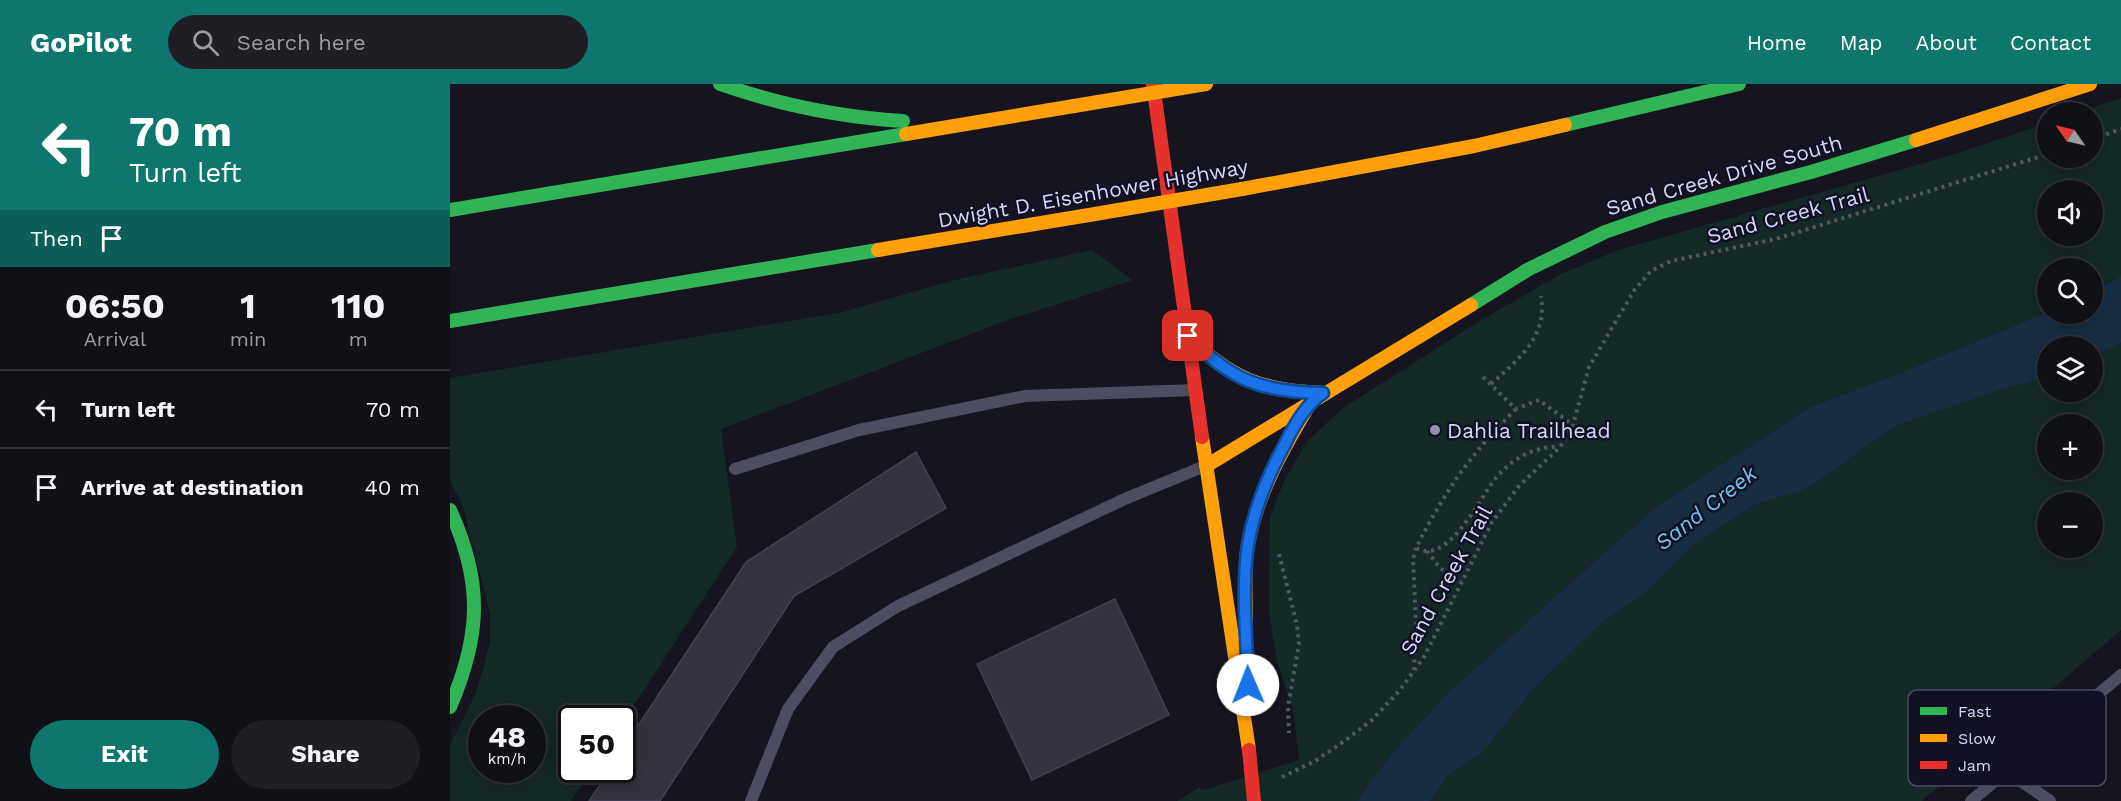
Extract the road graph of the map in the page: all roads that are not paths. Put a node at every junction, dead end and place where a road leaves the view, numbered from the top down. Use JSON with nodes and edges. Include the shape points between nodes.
{"nodes":[{"id":1,"x":720,"y":84,"type":"edge"},
{"id":2,"x":1153,"y":84,"type":"edge"},
{"id":3,"x":1206,"y":84,"type":"edge"},
{"id":4,"x":1739,"y":84,"type":"edge"},
{"id":5,"x":2090,"y":84,"type":"edge"},
{"id":6,"x":973,"y":124,"type":"junction"},
{"id":7,"x":450,"y":210,"type":"edge"},
{"id":8,"x":450,"y":321,"type":"edge"},
{"id":9,"x":1188,"y":336,"type":"junction"},
{"id":10,"x":1196,"y":390,"type":"junction"},
{"id":11,"x":1318,"y":397,"type":"junction"},
{"id":12,"x":1206,"y":466,"type":"junction"},
{"id":13,"x":735,"y":469,"type":"dead end"},
{"id":14,"x":450,"y":510,"type":"edge"},
{"id":15,"x":2121,"y":675,"type":"edge"},
{"id":16,"x":2103,"y":690,"type":"edge"},
{"id":17,"x":450,"y":707,"type":"edge"},
{"id":18,"x":1249,"y":750,"type":"junction"},
{"id":19,"x":1988,"y":786,"type":"edge"},
{"id":20,"x":2028,"y":786,"type":"edge"},
{"id":21,"x":751,"y":801,"type":"edge"},
{"id":22,"x":1254,"y":801,"type":"edge"},
{"id":23,"x":1971,"y":801,"type":"edge"},
{"id":24,"x":2050,"y":801,"type":"edge"}],
"edges":[{"from":1,"to":6,"type":"main road","via":[[780,105],[816,112],[854,118]]},
{"from":2,"to":9,"type":"main road"},
{"from":3,"to":6,"type":"main road","bridge":true},
{"from":4,"to":8,"type":"main road","name":"Dwight D. Eisenhower Highway","bridge":true,"via":[[1474,146],[1242,189]]},
{"from":5,"to":11,"type":"main road","name":"Sand Creek Drive South","via":[[1935,135],[1662,212],[1605,232],[1529,269]]},
{"from":6,"to":7,"type":"main road"},
{"from":9,"to":10,"type":"main road"},
{"from":9,"to":11,"type":"main road","via":[[1239,377]]},
{"from":10,"to":12,"type":"main road"},
{"from":10,"to":13,"type":"lane","via":[[1025,396],[859,430]]},
{"from":11,"to":12,"type":"main road","name":"Sand Creek Drive South"},
{"from":11,"to":18,"type":"main road","via":[[1291,433],[1265,483],[1247,551]]},
{"from":12,"to":18,"type":"main road"},
{"from":12,"to":21,"type":"lane","via":[[1127,498],[898,606],[833,647],[788,709]]},
{"from":14,"to":17,"type":"main road","via":[[471,564],[474,610],[463,678]]},
{"from":15,"to":16,"type":"lane"},
{"from":18,"to":22,"type":"main road","bridge":true},
{"from":19,"to":23,"type":"lane"},
{"from":20,"to":24,"type":"lane"}]}
